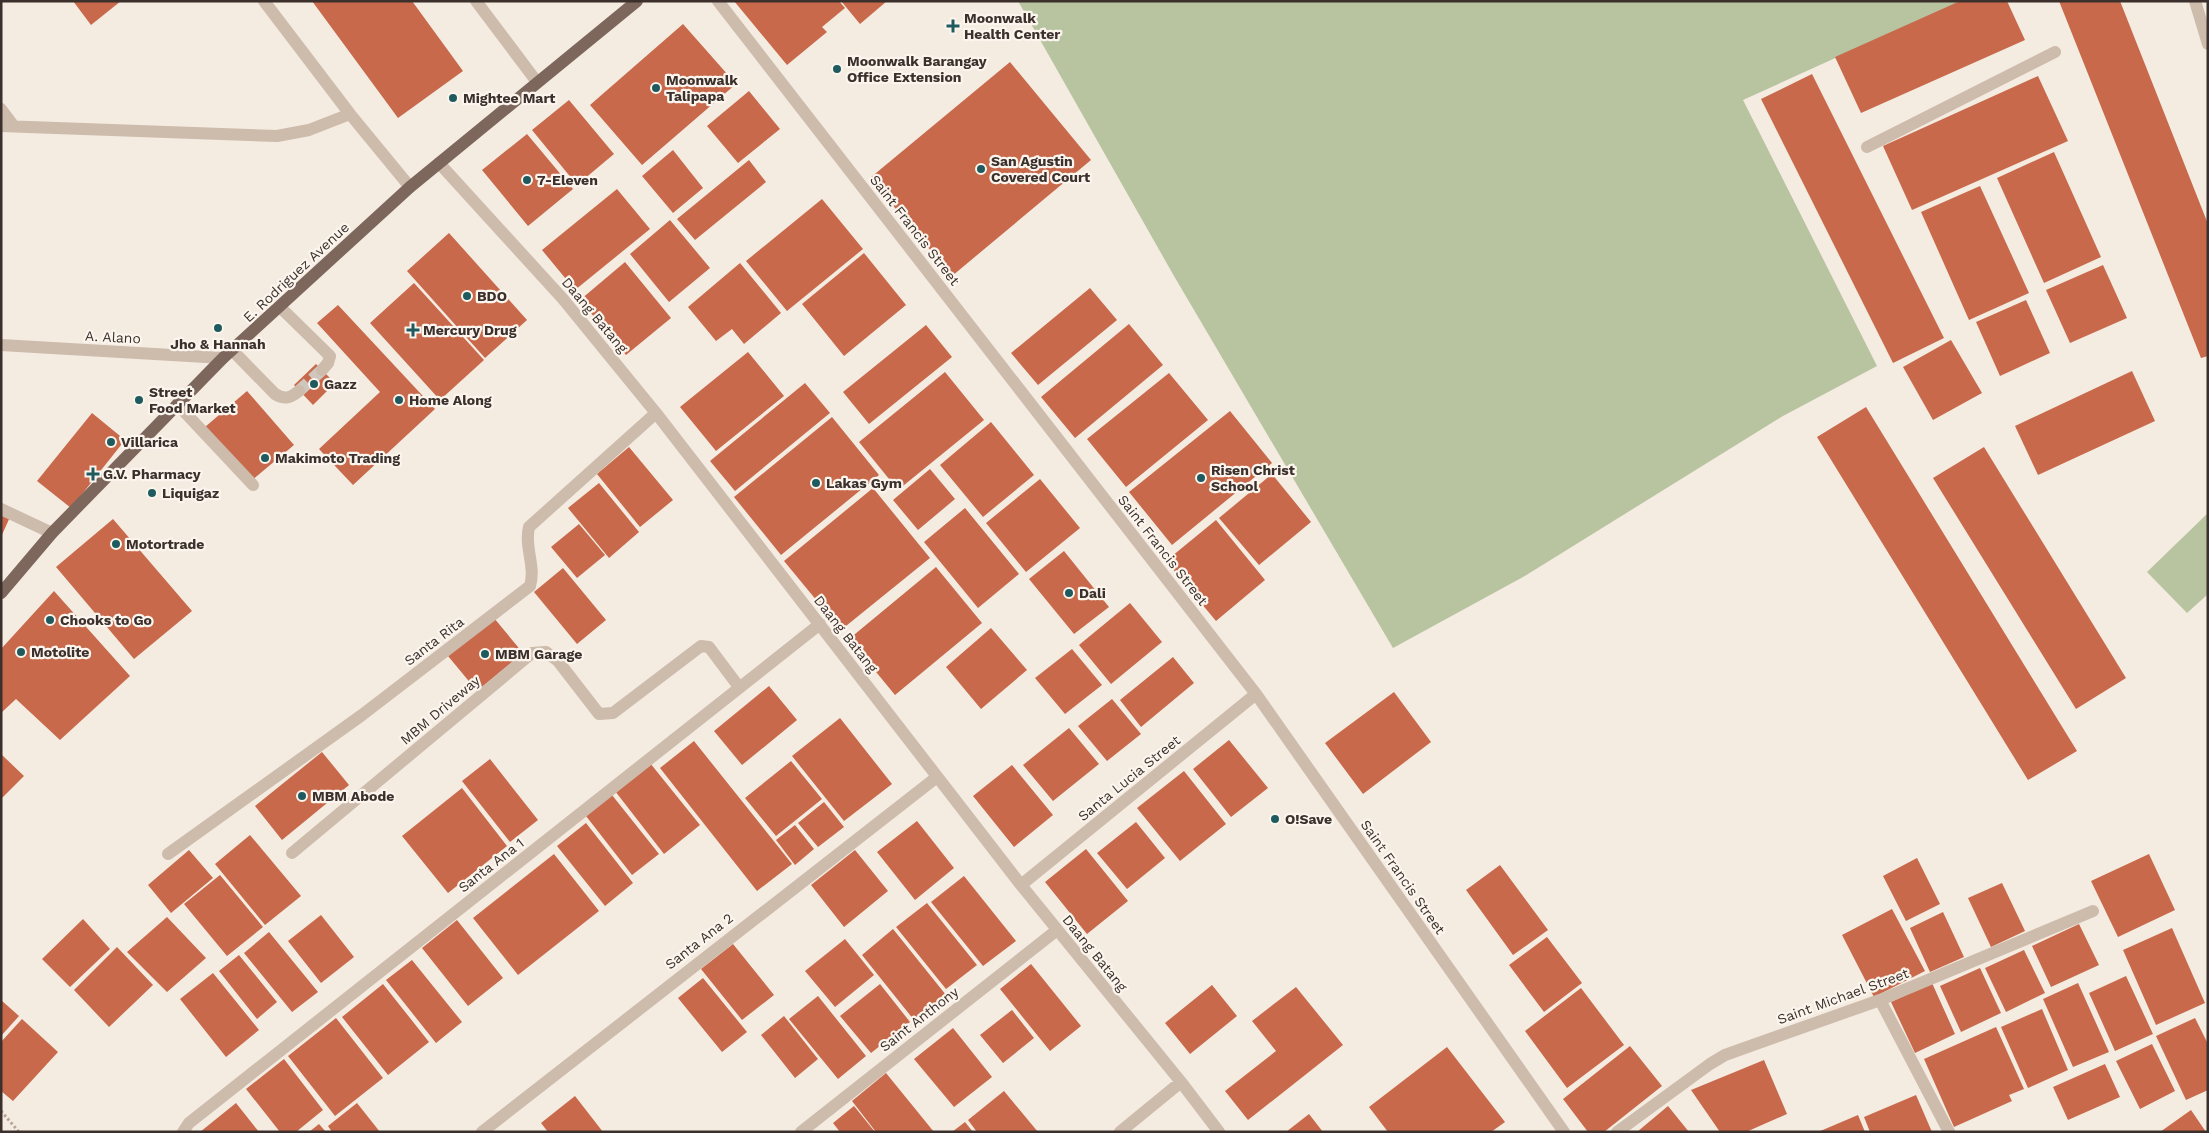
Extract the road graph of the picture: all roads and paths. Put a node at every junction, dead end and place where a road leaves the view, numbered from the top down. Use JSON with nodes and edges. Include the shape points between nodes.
{"nodes":[{"id":1,"x":264,"y":1,"type":"edge"},
{"id":2,"x":476,"y":1,"type":"edge"},
{"id":3,"x":637,"y":1,"type":"edge"},
{"id":4,"x":718,"y":1,"type":"edge"},
{"id":5,"x":2195,"y":1,"type":"edge"},
{"id":6,"x":2208,"y":44,"type":"edge"},
{"id":7,"x":2055,"y":52,"type":"dead end"},
{"id":8,"x":537,"y":82,"type":"junction"},
{"id":9,"x":1,"y":110,"type":"edge"},
{"id":10,"x":350,"y":114,"type":"junction"},
{"id":11,"x":7,"y":125,"type":"edge"},
{"id":12,"x":1867,"y":147,"type":"dead end"},
{"id":13,"x":439,"y":162,"type":"junction"},
{"id":14,"x":410,"y":187,"type":"junction"},
{"id":15,"x":280,"y":307,"type":"junction"},
{"id":16,"x":1,"y":345,"type":"edge"},
{"id":17,"x":228,"y":354,"type":"junction"},
{"id":18,"x":322,"y":370,"type":"tunnel mouth"},
{"id":19,"x":299,"y":391,"type":"tunnel mouth"},
{"id":20,"x":177,"y":404,"type":"junction"},
{"id":21,"x":656,"y":413,"type":"junction"},
{"id":22,"x":254,"y":484,"type":"dead end"},
{"id":23,"x":1,"y":510,"type":"edge"},
{"id":24,"x":52,"y":533,"type":"junction"},
{"id":25,"x":1,"y":593,"type":"edge"},
{"id":26,"x":820,"y":624,"type":"junction"},
{"id":27,"x":740,"y":687,"type":"junction"},
{"id":28,"x":1256,"y":694,"type":"junction"},
{"id":29,"x":937,"y":777,"type":"junction"},
{"id":30,"x":292,"y":853,"type":"dead end"},
{"id":31,"x":168,"y":854,"type":"dead end"},
{"id":32,"x":1021,"y":885,"type":"junction"},
{"id":33,"x":2093,"y":911,"type":"dead end"},
{"id":34,"x":1057,"y":930,"type":"junction"},
{"id":35,"x":1880,"y":1000,"type":"junction"},
{"id":36,"x":1181,"y":1082,"type":"junction"},
{"id":37,"x":1,"y":1111,"type":"edge"},
{"id":38,"x":20,"y":1132,"type":"edge"},
{"id":39,"x":182,"y":1132,"type":"edge"},
{"id":40,"x":482,"y":1132,"type":"edge"},
{"id":41,"x":801,"y":1132,"type":"edge"},
{"id":42,"x":1120,"y":1132,"type":"edge"},
{"id":43,"x":1219,"y":1132,"type":"edge"},
{"id":44,"x":1564,"y":1132,"type":"edge"},
{"id":45,"x":1617,"y":1132,"type":"edge"},
{"id":46,"x":1949,"y":1132,"type":"edge"}],
"edges":[{"from":1,"to":10,"type":"street"},
{"from":2,"to":8,"type":"street"},
{"from":3,"to":8,"type":"main road","name":"E. Rodriguez Avenue"},
{"from":4,"to":28,"type":"street","name":"Saint Francis Street"},
{"from":5,"to":6,"type":"street"},
{"from":7,"to":12,"type":"street"},
{"from":8,"to":13,"type":"main road","name":"E. Rodriguez Avenue"},
{"from":9,"to":11,"type":"street"},
{"from":10,"to":11,"type":"street","via":[[309,130],[277,136]]},
{"from":10,"to":14,"type":"street"},
{"from":13,"to":14,"type":"main road","name":"E. Rodriguez Avenue"},
{"from":13,"to":21,"type":"street","name":"Daang Batang","via":[[563,299]]},
{"from":14,"to":15,"type":"main road","name":"E. Rodriguez Avenue"},
{"from":15,"to":17,"type":"main road","name":"E. Rodriguez Avenue"},
{"from":15,"to":18,"type":"street","via":[[330,356]]},
{"from":16,"to":17,"type":"street","name":"A. Alano"},
{"from":17,"to":19,"type":"street","via":[[275,394],[283,398],[292,397]]},
{"from":17,"to":20,"type":"main road","name":"E. Rodriguez Avenue"},
{"from":20,"to":22,"type":"street"},
{"from":20,"to":24,"type":"main road","name":"E. Rodriguez Avenue"},
{"from":21,"to":26,"type":"street","name":"Daang Batang"},
{"from":21,"to":31,"type":"street","name":"Santa Rita","via":[[530,527],[527,535],[533,576],[530,586],[362,715]]},
{"from":23,"to":24,"type":"street"},
{"from":24,"to":25,"type":"main road","name":"E. Rodriguez Avenue"},
{"from":26,"to":27,"type":"street","name":"Santa Ana 1"},
{"from":26,"to":29,"type":"street","name":"Daang Batang"},
{"from":27,"to":30,"type":"street","name":"MBM Driveway","via":[[708,647],[701,646],[613,712],[599,714],[558,661],[546,652],[532,653]]},
{"from":27,"to":39,"type":"street","name":"Santa Ana 1","via":[[196,1117]]},
{"from":28,"to":32,"type":"street","name":"Santa Lucia Street"},
{"from":28,"to":44,"type":"street","name":"Saint Francis Street"},
{"from":29,"to":32,"type":"street","name":"Daang Batang"},
{"from":29,"to":40,"type":"street","name":"Santa Ana 2"},
{"from":32,"to":34,"type":"street","name":"Daang Batang"},
{"from":33,"to":35,"type":"street","name":"Saint Michael Street"},
{"from":34,"to":36,"type":"street","name":"Daang Batang"},
{"from":34,"to":41,"type":"street","name":"Saint Anthony"},
{"from":35,"to":45,"type":"street","name":"Saint Michael Street","via":[[1726,1055]]},
{"from":35,"to":46,"type":"street"},
{"from":36,"to":42,"type":"street"},
{"from":36,"to":43,"type":"street","name":"Daang Batang"},
{"from":37,"to":38,"type":"path"}]}
